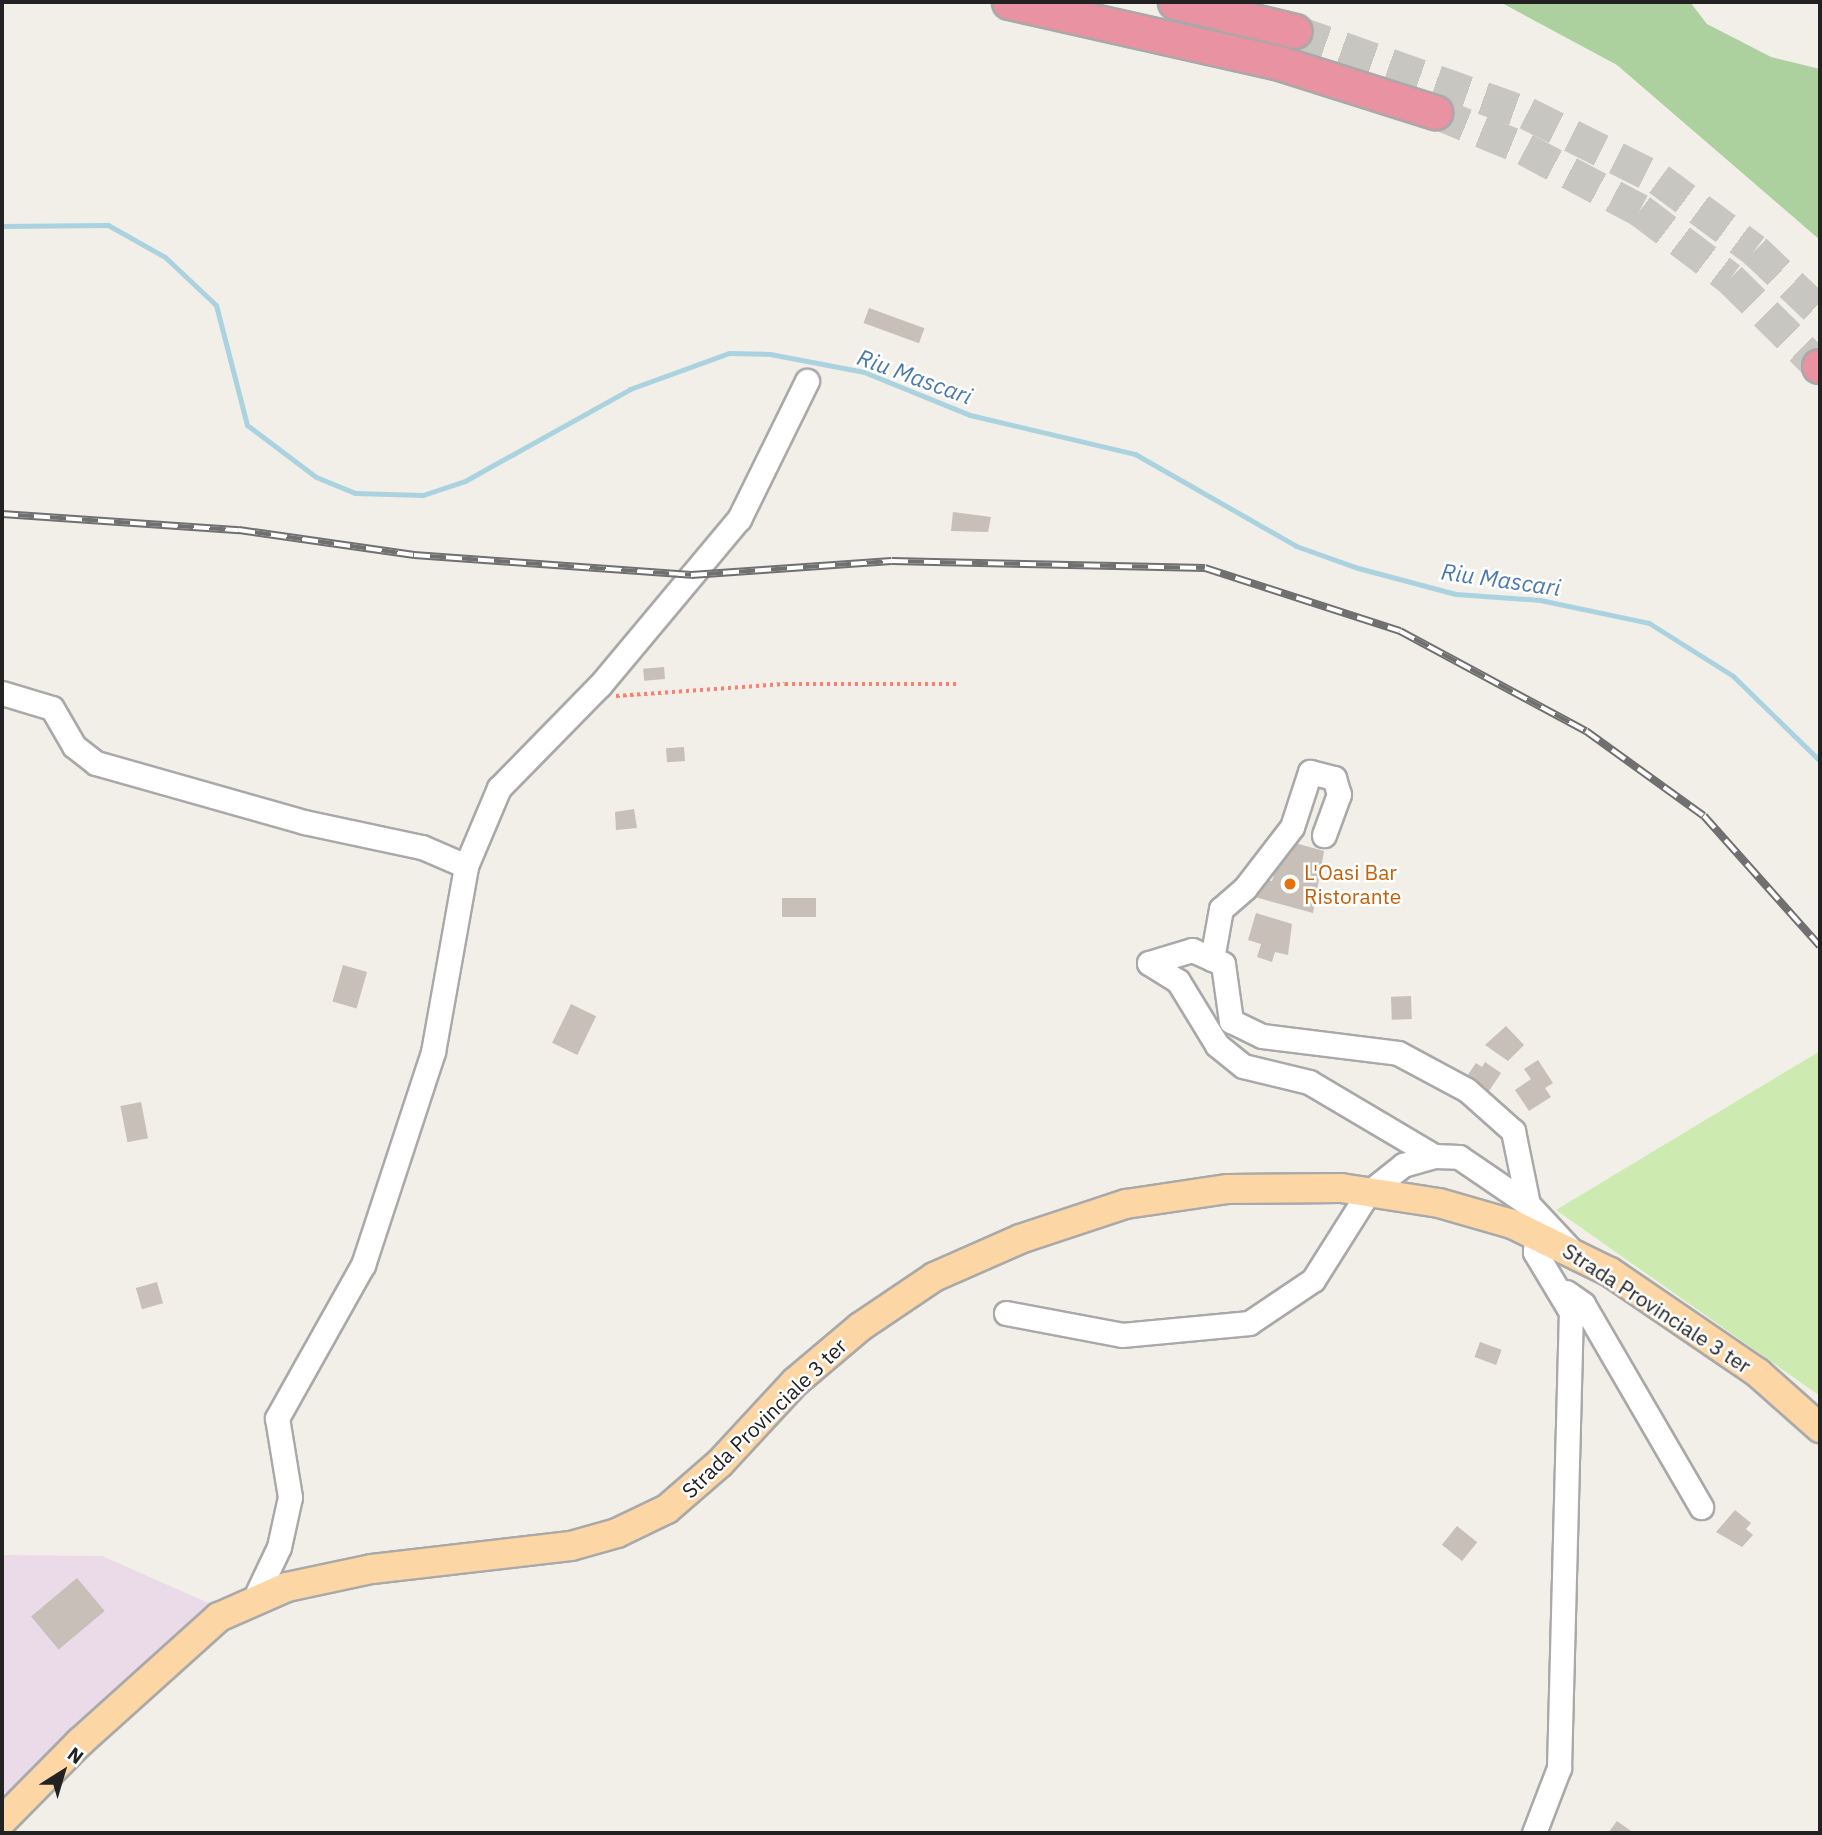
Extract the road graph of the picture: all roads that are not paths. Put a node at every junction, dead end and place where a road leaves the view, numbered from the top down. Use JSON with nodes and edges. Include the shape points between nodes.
{"nodes":[{"id":1,"x":1009,"y":2,"type":"edge"},
{"id":2,"x":1175,"y":2,"type":"edge"},
{"id":3,"x":1295,"y":31,"type":"tunnel mouth"},
{"id":4,"x":1435,"y":112,"type":"tunnel mouth"},
{"id":5,"x":807,"y":381,"type":"dead end"},
{"id":6,"x":2,"y":693,"type":"edge"},
{"id":7,"x":1324,"y":835,"type":"dead end"},
{"id":8,"x":466,"y":866,"type":"junction"},
{"id":9,"x":1212,"y":959,"type":"junction"},
{"id":10,"x":1434,"y":1156,"type":"junction"},
{"id":11,"x":1368,"y":1193,"type":"junction"},
{"id":12,"x":1528,"y":1204,"type":"junction"},
{"id":13,"x":1536,"y":1234,"type":"junction"},
{"id":14,"x":1569,"y":1248,"type":"junction"},
{"id":15,"x":1563,"y":1291,"type":"junction"},
{"id":16,"x":1006,"y":1313,"type":"dead end"},
{"id":17,"x":1820,"y":1428,"type":"edge"},
{"id":18,"x":1701,"y":1507,"type":"dead end"},
{"id":19,"x":253,"y":1602,"type":"junction"},
{"id":20,"x":2,"y":1821,"type":"edge"},
{"id":21,"x":1534,"y":1833,"type":"edge"}],
"edges":[{"from":1,"to":4,"type":"highway","via":[[1276,62]]},
{"from":2,"to":3,"type":"highway"},
{"from":5,"to":8,"type":"street","via":[[739,519],[586,699],[499,788]]},
{"from":6,"to":8,"type":"street","via":[[52,708],[74,746],[96,762],[304,822],[422,847]]},
{"from":7,"to":9,"type":"street","via":[[1339,794],[1334,778],[1310,772],[1292,827],[1245,888],[1221,909]]},
{"from":8,"to":19,"type":"street","via":[[433,1052],[363,1265],[277,1418],[290,1496],[279,1547]]},
{"from":9,"to":10,"type":"street","via":[[1192,950],[1149,963],[1178,981],[1217,1045],[1243,1066],[1309,1082]]},
{"from":9,"to":12,"type":"street","via":[[1223,964],[1231,1021],[1262,1036],[1398,1053],[1468,1090],[1513,1131]]},
{"from":10,"to":11,"type":"street","via":[[1403,1165]]},
{"from":10,"to":12,"type":"street","via":[[1459,1157]]},
{"from":11,"to":13,"type":"main road","name":"Strada Provinciale 3 ter","via":[[1439,1203]]},
{"from":11,"to":16,"type":"street","via":[[1313,1280],[1249,1323],[1122,1335]]},
{"from":11,"to":19,"type":"main road","name":"Strada Provinciale 3 ter","via":[[1228,1189],[1126,1204],[1020,1239],[934,1277],[860,1327],[795,1382],[676,1501],[617,1533],[571,1546],[372,1569],[287,1587]]},
{"from":12,"to":14,"type":"street"},
{"from":13,"to":14,"type":"main road","name":"Strada Provinciale 3 ter"},
{"from":13,"to":15,"type":"street","via":[[1535,1252]]},
{"from":14,"to":17,"type":"main road","name":"Strada Provinciale 3 ter","via":[[1758,1373]]},
{"from":15,"to":18,"type":"street","via":[[1583,1304]]},
{"from":15,"to":21,"type":"street","via":[[1571,1312],[1559,1768]]},
{"from":19,"to":20,"type":"main road","name":"Strada Provinciale 3 ter","via":[[219,1617],[161,1666]]}]}
